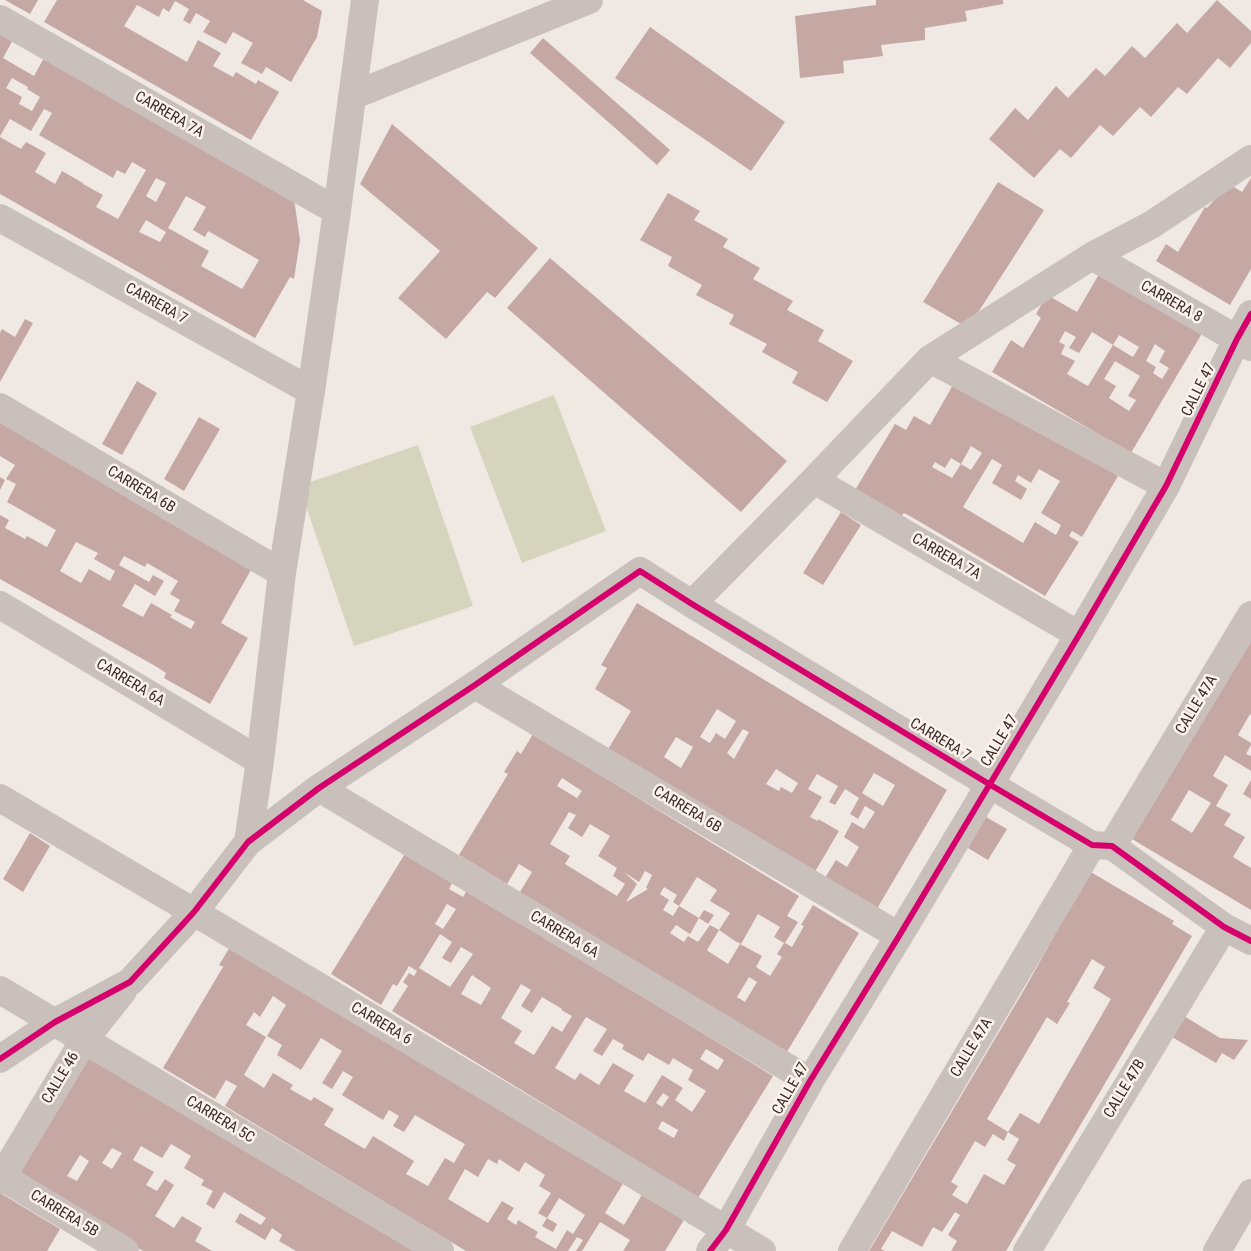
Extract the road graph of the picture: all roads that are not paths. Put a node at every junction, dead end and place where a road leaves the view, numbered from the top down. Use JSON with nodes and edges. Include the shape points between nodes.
{"nodes":[{"id":1,"x":589,"y":0,"type":"edge"},
{"id":2,"x":359,"y":3,"type":"edge"},
{"id":3,"x":0,"y":19,"type":"edge"},
{"id":4,"x":352,"y":96,"type":"junction"},
{"id":5,"x":1251,"y":159,"type":"edge"},
{"id":6,"x":337,"y":211,"type":"junction"},
{"id":7,"x":0,"y":218,"type":"edge"},
{"id":8,"x":1092,"y":256,"type":"junction"},
{"id":9,"x":1251,"y":314,"type":"edge"},
{"id":10,"x":1244,"y":343,"type":"edge"},
{"id":11,"x":930,"y":359,"type":"junction"},
{"id":12,"x":311,"y":391,"type":"junction"},
{"id":13,"x":0,"y":407,"type":"edge"},
{"id":14,"x":814,"y":480,"type":"junction"},
{"id":15,"x":1166,"y":486,"type":"junction"},
{"id":16,"x":282,"y":573,"type":"junction"},
{"id":17,"x":692,"y":604,"type":"junction"},
{"id":18,"x":0,"y":605,"type":"edge"},
{"id":19,"x":1251,"y":615,"type":"edge"},
{"id":20,"x":1079,"y":635,"type":"junction"},
{"id":21,"x":475,"y":685,"type":"junction"},
{"id":22,"x":260,"y":761,"type":"junction"},
{"id":23,"x":989,"y":784,"type":"junction"},
{"id":24,"x":319,"y":788,"type":"junction"},
{"id":25,"x":0,"y":798,"type":"edge"},
{"id":26,"x":248,"y":842,"type":"junction"},
{"id":27,"x":1102,"y":845,"type":"junction"},
{"id":28,"x":194,"y":912,"type":"junction"},
{"id":29,"x":1224,"y":927,"type":"junction"},
{"id":30,"x":898,"y":936,"type":"junction"},
{"id":31,"x":1251,"y":941,"type":"edge"},
{"id":32,"x":130,"y":982,"type":"junction"},
{"id":33,"x":0,"y":990,"type":"edge"},
{"id":34,"x":55,"y":1022,"type":"junction"},
{"id":35,"x":84,"y":1040,"type":"junction"},
{"id":36,"x":0,"y":1059,"type":"edge"},
{"id":37,"x":810,"y":1081,"type":"junction"},
{"id":38,"x":1,"y":1178,"type":"edge"},
{"id":39,"x":1251,"y":1193,"type":"edge"},
{"id":40,"x":718,"y":1240,"type":"edge"},
{"id":41,"x":125,"y":1251,"type":"edge"},
{"id":42,"x":440,"y":1251,"type":"edge"},
{"id":43,"x":762,"y":1251,"type":"edge"},
{"id":44,"x":852,"y":1251,"type":"edge"},
{"id":45,"x":1027,"y":1251,"type":"edge"},
{"id":46,"x":1217,"y":1251,"type":"edge"}],
"edges":[{"from":1,"to":4,"type":"street"},
{"from":2,"to":4,"type":"street"},
{"from":3,"to":6,"type":"street","name":"CARRERA 7A"},
{"from":4,"to":6,"type":"street"},
{"from":5,"to":8,"type":"street","via":[[1151,225]]},
{"from":6,"to":12,"type":"street"},
{"from":7,"to":12,"type":"street","name":"CARRERA 7"},
{"from":8,"to":10,"type":"street","name":"CARRERA 8"},
{"from":8,"to":11,"type":"street"},
{"from":9,"to":10,"type":"street","name":"CALLE 47"},
{"from":10,"to":15,"type":"street","name":"CALLE 47"},
{"from":11,"to":14,"type":"street"},
{"from":11,"to":15,"type":"street"},
{"from":12,"to":16,"type":"street"},
{"from":13,"to":16,"type":"street","name":"CARRERA 6B"},
{"from":14,"to":17,"type":"street"},
{"from":14,"to":20,"type":"street","name":"CARRERA 7A"},
{"from":15,"to":20,"type":"street","name":"CALLE 47"},
{"from":16,"to":22,"type":"street"},
{"from":17,"to":21,"type":"street","name":"CARRERA 7","via":[[640,571]]},
{"from":17,"to":23,"type":"street","name":"CARRERA 7"},
{"from":18,"to":22,"type":"street","name":"CARRERA 6A"},
{"from":19,"to":27,"type":"street","name":"CALLE 47A"},
{"from":20,"to":23,"type":"street","name":"CALLE 47"},
{"from":21,"to":24,"type":"street"},
{"from":21,"to":30,"type":"street","name":"CARRERA 6B"},
{"from":22,"to":26,"type":"street"},
{"from":23,"to":27,"type":"street","name":"CARRERA 7"},
{"from":23,"to":30,"type":"street","name":"CALLE 47"},
{"from":24,"to":26,"type":"street"},
{"from":24,"to":37,"type":"street","name":"CARRERA 6A"},
{"from":25,"to":28,"type":"street","name":"CARRERA 6"},
{"from":26,"to":28,"type":"street","name":"CALLE 46"},
{"from":27,"to":29,"type":"street","name":"CARRERA 7"},
{"from":27,"to":44,"type":"street","name":"CALLE 47A"},
{"from":28,"to":32,"type":"street","name":"CALLE 46"},
{"from":28,"to":40,"type":"street","name":"CARRERA 6"},
{"from":29,"to":31,"type":"street","name":"CARRERA 7"},
{"from":29,"to":45,"type":"street","name":"CALLE 47B"},
{"from":30,"to":37,"type":"street","name":"CALLE 47"},
{"from":32,"to":34,"type":"street"},
{"from":32,"to":35,"type":"street","name":"CALLE 46"},
{"from":33,"to":34,"type":"street","name":"CARRERA 5C"},
{"from":34,"to":35,"type":"street","name":"CARRERA 5C"},
{"from":34,"to":36,"type":"street"},
{"from":35,"to":38,"type":"street","name":"CALLE 46"},
{"from":35,"to":42,"type":"street","name":"CARRERA 5C"},
{"from":37,"to":40,"type":"street","name":"CALLE 47"},
{"from":38,"to":41,"type":"street","name":"CARRERA 5B"},
{"from":39,"to":46,"type":"street"},
{"from":40,"to":43,"type":"street","name":"CARRERA 6"}]}
